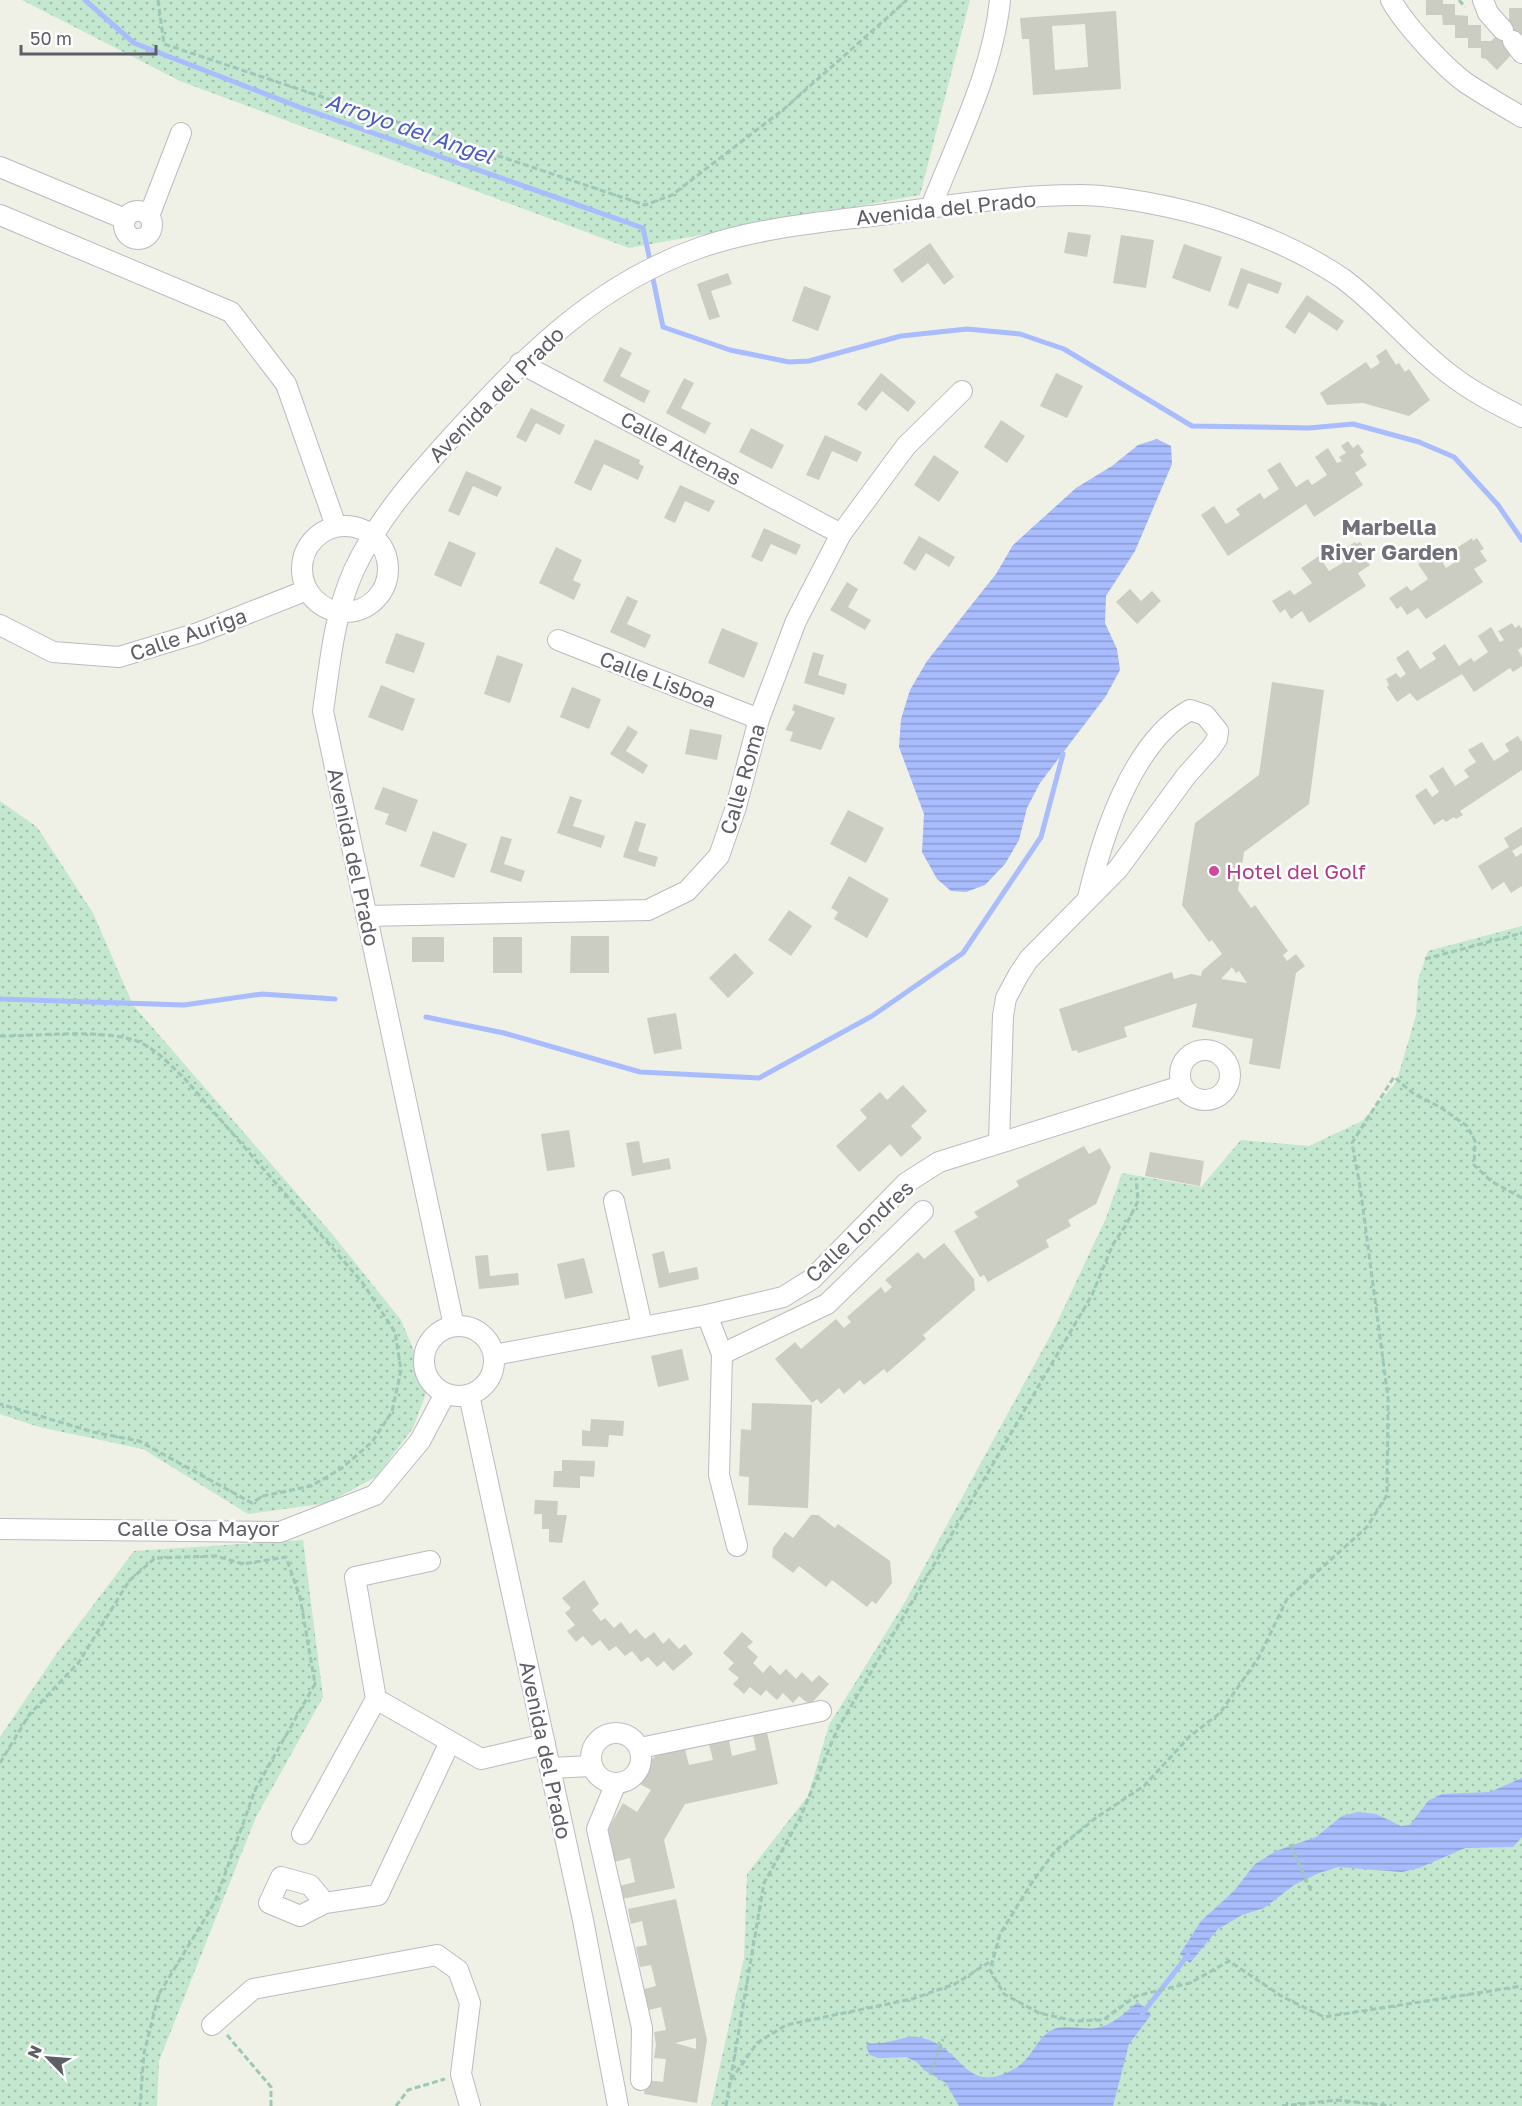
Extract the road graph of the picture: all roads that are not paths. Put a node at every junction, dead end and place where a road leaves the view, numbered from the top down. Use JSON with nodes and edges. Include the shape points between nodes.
{"nodes":[{"id":1,"x":1000,"y":0,"type":"edge"},
{"id":2,"x":1391,"y":0,"type":"edge"},
{"id":3,"x":1483,"y":0,"type":"edge"},
{"id":4,"x":1513,"y":41,"type":"edge"},
{"id":5,"x":1522,"y":117,"type":"edge"},
{"id":6,"x":181,"y":133,"type":"dead end"},
{"id":7,"x":0,"y":167,"type":"edge"},
{"id":8,"x":931,"y":207,"type":"junction"},
{"id":9,"x":0,"y":215,"type":"edge"},
{"id":10,"x":520,"y":363,"type":"junction"},
{"id":11,"x":962,"y":391,"type":"dead end"},
{"id":12,"x":1522,"y":417,"type":"edge"},
{"id":13,"x":336,"y":526,"type":"junction"},
{"id":14,"x":841,"y":534,"type":"junction"},
{"id":15,"x":372,"y":535,"type":"junction"},
{"id":16,"x":307,"y":590,"type":"junction"},
{"id":17,"x":338,"y":612,"type":"junction"},
{"id":18,"x":0,"y":625,"type":"edge"},
{"id":19,"x":558,"y":640,"type":"dead end"},
{"id":20,"x":759,"y":719,"type":"junction"},
{"id":21,"x":1088,"y":898,"type":"junction"},
{"id":22,"x":366,"y":916,"type":"junction"},
{"id":23,"x":1181,"y":1086,"type":"dead end"},
{"id":24,"x":999,"y":1142,"type":"junction"},
{"id":25,"x":614,"y":1201,"type":"dead end"},
{"id":26,"x":923,"y":1210,"type":"dead end"},
{"id":27,"x":707,"y":1316,"type":"junction"},
{"id":28,"x":454,"y":1326,"type":"junction"},
{"id":29,"x":642,"y":1326,"type":"junction"},
{"id":30,"x":494,"y":1354,"type":"junction"},
{"id":31,"x":722,"y":1354,"type":"junction"},
{"id":32,"x":445,"y":1394,"type":"junction"},
{"id":33,"x":469,"y":1395,"type":"junction"},
{"id":34,"x":0,"y":1529,"type":"edge"},
{"id":35,"x":737,"y":1546,"type":"dead end"},
{"id":36,"x":430,"y":1560,"type":"dead end"},
{"id":37,"x":376,"y":1699,"type":"junction"},
{"id":38,"x":821,"y":1711,"type":"dead end"},
{"id":39,"x":450,"y":1742,"type":"junction"},
{"id":40,"x":545,"y":1744,"type":"junction"},
{"id":41,"x":640,"y":1748,"type":"junction"},
{"id":42,"x":592,"y":1766,"type":"junction"},
{"id":43,"x":550,"y":1768,"type":"junction"},
{"id":44,"x":616,"y":1783,"type":"junction"},
{"id":45,"x":302,"y":1834,"type":"dead end"},
{"id":46,"x":326,"y":1904,"type":"dead end"},
{"id":47,"x":212,"y":2025,"type":"road end"},
{"id":48,"x":641,"y":2080,"type":"dead end"},
{"id":49,"x":470,"y":2106,"type":"edge"},
{"id":50,"x":618,"y":2106,"type":"edge"}],
"edges":[{"from":1,"to":8,"type":"street","via":[[986,65]]},
{"from":2,"to":5,"type":"street","via":[[1464,82]]},
{"from":3,"to":4,"type":"street","via":[[1488,13]]},
{"from":6,"to":7,"type":"street","via":[[149,216],[139,211],[125,219]]},
{"from":8,"to":10,"type":"street","name":"Avenida del Prado","via":[[760,232],[700,248],[614,289],[561,325]]},
{"from":8,"to":12,"type":"street","name":"Avenida del Prado","via":[[1078,194],[1158,205],[1216,219],[1286,246],[1342,278],[1455,379]]},
{"from":9,"to":13,"type":"street","via":[[231,312],[286,384]]},
{"from":10,"to":14,"type":"street","name":"Calle Altenas"},
{"from":10,"to":15,"type":"street","name":"Avenida del Prado","via":[[402,491]]},
{"from":11,"to":14,"type":"street","name":"Calle Roma","via":[[906,446]]},
{"from":13,"to":15,"type":"street","via":[[349,525]]},
{"from":13,"to":16,"type":"street","via":[[313,540],[306,551],[302,564]]},
{"from":14,"to":20,"type":"street","name":"Calle Roma","via":[[796,621]]},
{"from":15,"to":17,"type":"street","name":"Avenida del Prado"},
{"from":15,"to":17,"type":"street","via":[[387,558],[385,586],[366,607]]},
{"from":16,"to":17,"type":"street","via":[[315,601]]},
{"from":16,"to":18,"type":"street","name":"Calle Auriga","via":[[198,633],[119,657],[53,652]]},
{"from":17,"to":22,"type":"street","name":"Avenida del Prado","via":[[322,711]]},
{"from":19,"to":20,"type":"street","name":"Calle Lisboa"},
{"from":20,"to":22,"type":"street","name":"Calle Roma","via":[[719,856],[687,891],[658,906],[648,910]]},
{"from":21,"to":21,"type":"street","via":[[1099,852],[1137,765],[1178,717],[1190,710],[1205,715],[1218,731],[1217,739],[1118,869]]},
{"from":21,"to":24,"type":"street","via":[[1029,959],[1006,998],[1001,1035]]},
{"from":22,"to":28,"type":"street","name":"Avenida del Prado"},
{"from":23,"to":24,"type":"street","name":"Calle Londres"},
{"from":24,"to":27,"type":"street","name":"Calle Londres","via":[[939,1162],[906,1184],[812,1279],[783,1297]]},
{"from":25,"to":29,"type":"street"},
{"from":26,"to":31,"type":"street","via":[[827,1304]]},
{"from":27,"to":29,"type":"street","name":"Calle Londres"},
{"from":27,"to":31,"type":"street"},
{"from":28,"to":30,"type":"street","via":[[480,1332]]},
{"from":28,"to":32,"type":"street","via":[[440,1331],[429,1342],[424,1356],[425,1372]]},
{"from":29,"to":30,"type":"street","name":"Calle Londres"},
{"from":30,"to":33,"type":"street","via":[[493,1372],[484,1386]]},
{"from":31,"to":35,"type":"street","via":[[719,1475]]},
{"from":32,"to":33,"type":"street"},
{"from":32,"to":34,"type":"street","name":"Calle Osa Mayor","via":[[420,1441],[375,1495],[280,1532]]},
{"from":33,"to":40,"type":"street","name":"Avenida del Prado"},
{"from":36,"to":37,"type":"street","via":[[355,1577]]},
{"from":37,"to":39,"type":"street"},
{"from":37,"to":45,"type":"street"},
{"from":38,"to":41,"type":"street"},
{"from":39,"to":40,"type":"street","via":[[481,1759]]},
{"from":39,"to":46,"type":"street","via":[[378,1894]]},
{"from":40,"to":43,"type":"street","name":"Avenida del Prado"},
{"from":41,"to":42,"type":"street","via":[[631,1736],[608,1734],[600,1737],[592,1750]]},
{"from":41,"to":44,"type":"street","via":[[642,1761],[637,1772]]},
{"from":42,"to":43,"type":"street"},
{"from":42,"to":44,"type":"street","via":[[606,1781]]},
{"from":43,"to":50,"type":"street","name":"Avenida del Prado"},
{"from":44,"to":48,"type":"street","via":[[597,1829],[642,2028]]},
{"from":47,"to":49,"type":"street","via":[[253,1989],[437,1955],[458,1970],[470,2003],[461,2074]]}]}
